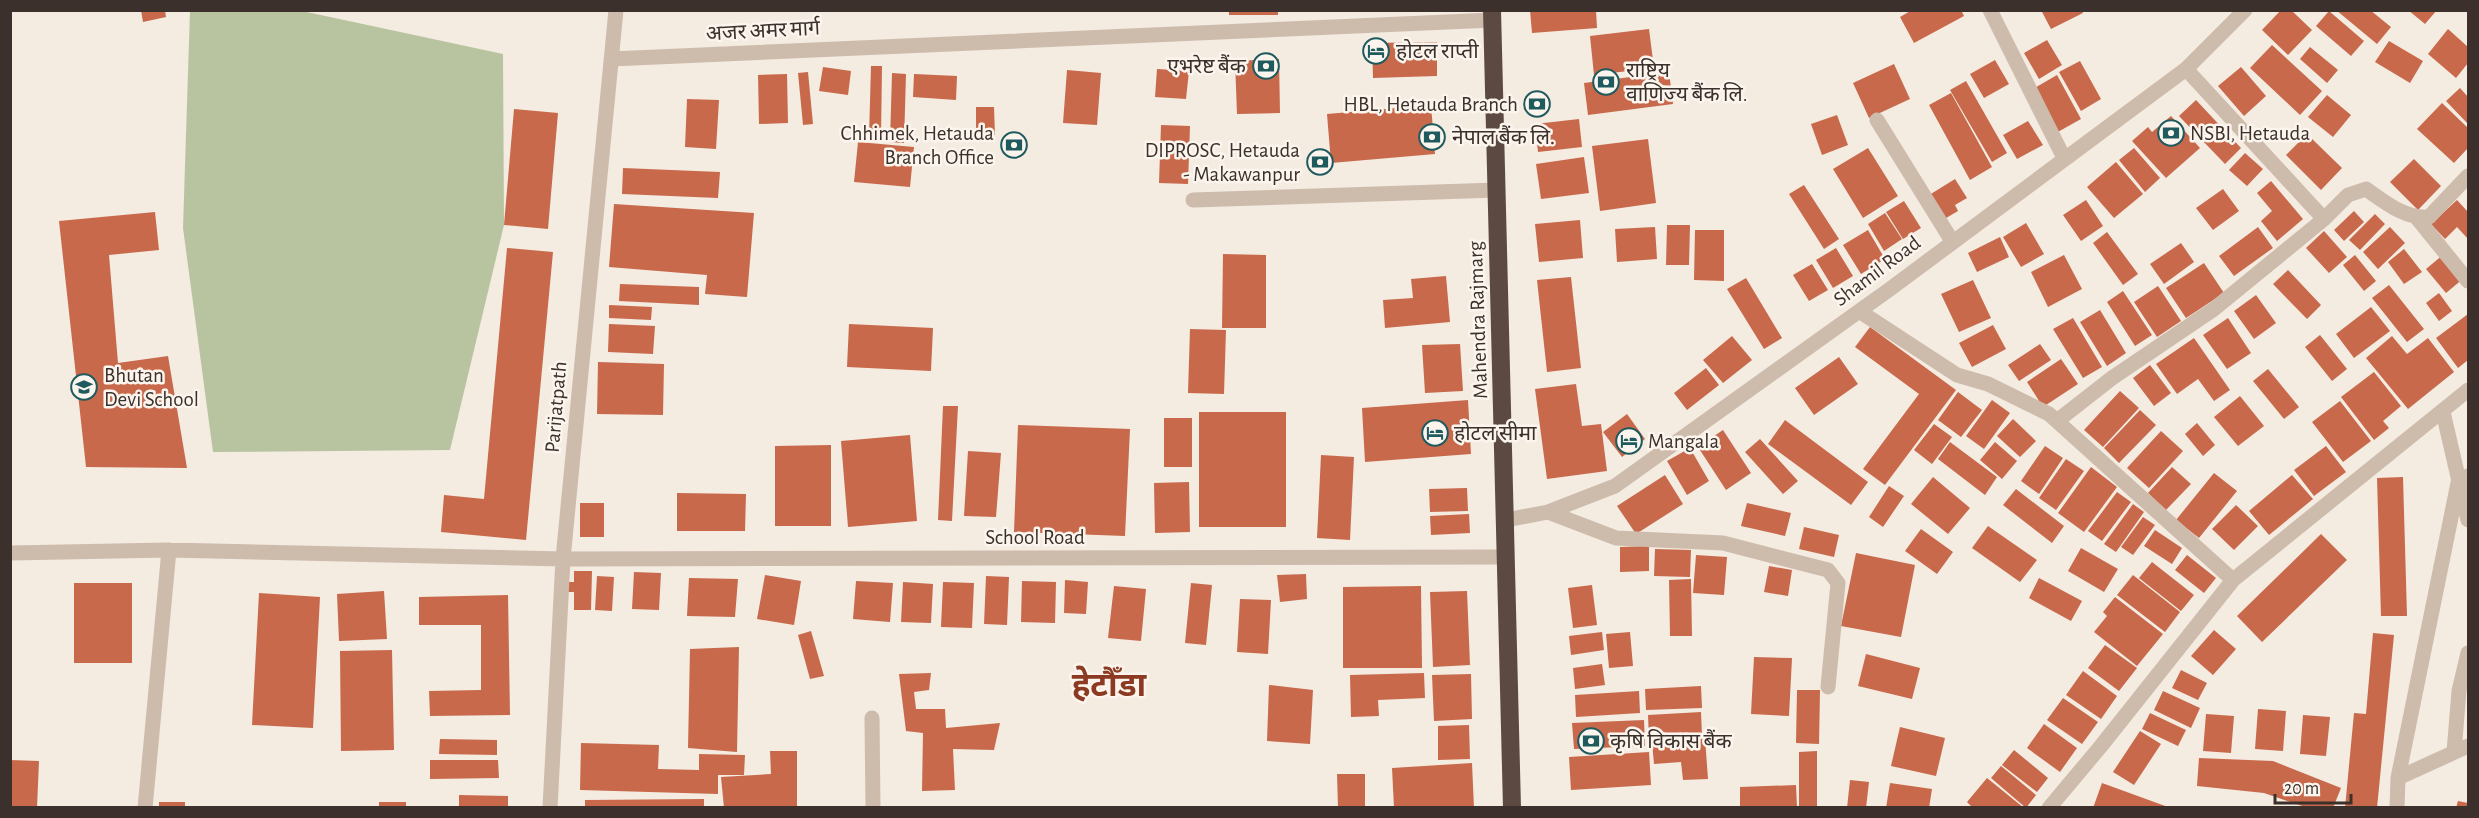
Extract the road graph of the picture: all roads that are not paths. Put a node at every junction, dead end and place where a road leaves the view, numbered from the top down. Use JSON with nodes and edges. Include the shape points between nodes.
{"nodes":[{"id":1,"x":616,"y":10,"type":"edge"},
{"id":2,"x":1990,"y":10,"type":"edge"},
{"id":3,"x":2245,"y":10,"type":"edge"},
{"id":4,"x":1493,"y":15,"type":"edge"},
{"id":5,"x":611,"y":59,"type":"junction"},
{"id":6,"x":2186,"y":69,"type":"junction"},
{"id":7,"x":1877,"y":120,"type":"dead end"},
{"id":8,"x":2064,"y":158,"type":"junction"},
{"id":9,"x":2469,"y":176,"type":"edge"},
{"id":10,"x":1497,"y":190,"type":"junction"},
{"id":11,"x":1193,"y":200,"type":"dead end"},
{"id":12,"x":2417,"y":218,"type":"junction"},
{"id":13,"x":2324,"y":219,"type":"junction"},
{"id":14,"x":1952,"y":241,"type":"junction"},
{"id":15,"x":2469,"y":281,"type":"edge"},
{"id":16,"x":1858,"y":311,"type":"junction"},
{"id":17,"x":2469,"y":390,"type":"edge"},
{"id":18,"x":2443,"y":412,"type":"junction"},
{"id":19,"x":2057,"y":421,"type":"junction"},
{"id":20,"x":2463,"y":480,"type":"edge"},
{"id":21,"x":1548,"y":512,"type":"junction"},
{"id":22,"x":1506,"y":520,"type":"junction"},
{"id":23,"x":2469,"y":520,"type":"edge"},
{"id":24,"x":169,"y":550,"type":"junction"},
{"id":25,"x":10,"y":553,"type":"edge"},
{"id":26,"x":1506,"y":557,"type":"junction"},
{"id":27,"x":563,"y":559,"type":"junction"},
{"id":28,"x":2233,"y":580,"type":"junction"},
{"id":29,"x":2469,"y":653,"type":"edge"},
{"id":30,"x":1828,"y":687,"type":"dead end"},
{"id":31,"x":873,"y":718,"type":"dead end"},
{"id":32,"x":2461,"y":749,"type":"edge"},
{"id":33,"x":2398,"y":778,"type":"junction"},
{"id":34,"x":145,"y":807,"type":"edge"},
{"id":35,"x":550,"y":807,"type":"edge"},
{"id":36,"x":873,"y":807,"type":"edge"},
{"id":37,"x":1512,"y":807,"type":"edge"},
{"id":38,"x":2049,"y":807,"type":"edge"},
{"id":39,"x":2397,"y":807,"type":"edge"}],
"edges":[{"from":1,"to":5,"type":"street","name":"Parijatpath"},
{"from":2,"to":8,"type":"street"},
{"from":3,"to":6,"type":"street","name":"Shamil Road"},
{"from":4,"to":5,"type":"street","name":"अजर अमर मार्ग"},
{"from":4,"to":10,"type":"highway","name":"Mahendra Rajmarg"},
{"from":5,"to":27,"type":"street","name":"Parijatpath"},
{"from":6,"to":8,"type":"street","name":"Shamil Road"},
{"from":6,"to":13,"type":"street"},
{"from":7,"to":14,"type":"street"},
{"from":8,"to":14,"type":"street","name":"Shamil Road"},
{"from":9,"to":12,"type":"street","via":[[2429,217]]},
{"from":10,"to":11,"type":"street"},
{"from":10,"to":22,"type":"highway","name":"Mahendra Rajmarg"},
{"from":12,"to":13,"type":"street","via":[[2366,189],[2348,195]]},
{"from":12,"to":15,"type":"street"},
{"from":13,"to":19,"type":"street","via":[[2214,309],[2112,378]]},
{"from":14,"to":16,"type":"street","name":"Shamil Road"},
{"from":16,"to":19,"type":"street","via":[[1957,375],[1988,384]]},
{"from":16,"to":21,"type":"street","name":"Shamil Road","via":[[1615,486]]},
{"from":17,"to":18,"type":"street"},
{"from":18,"to":20,"type":"street"},
{"from":18,"to":28,"type":"street"},
{"from":19,"to":28,"type":"street"},
{"from":20,"to":23,"type":"street"},
{"from":20,"to":33,"type":"street"},
{"from":21,"to":22,"type":"street","name":"Shamil Road"},
{"from":21,"to":30,"type":"street","via":[[1616,538],[1724,543],[1828,570],[1838,583]]},
{"from":22,"to":26,"type":"highway","name":"Mahendra Rajmarg"},
{"from":24,"to":25,"type":"street","name":"School Road"},
{"from":24,"to":27,"type":"street","name":"School Road"},
{"from":24,"to":34,"type":"street"},
{"from":26,"to":27,"type":"street","name":"School Road"},
{"from":26,"to":37,"type":"highway","name":"Mahendra Rajmarg"},
{"from":27,"to":35,"type":"street","name":"Parijatpath"},
{"from":28,"to":38,"type":"street"},
{"from":29,"to":32,"type":"street","via":[[2459,691]]},
{"from":31,"to":36,"type":"street"},
{"from":32,"to":33,"type":"street"},
{"from":33,"to":39,"type":"street"}]}
